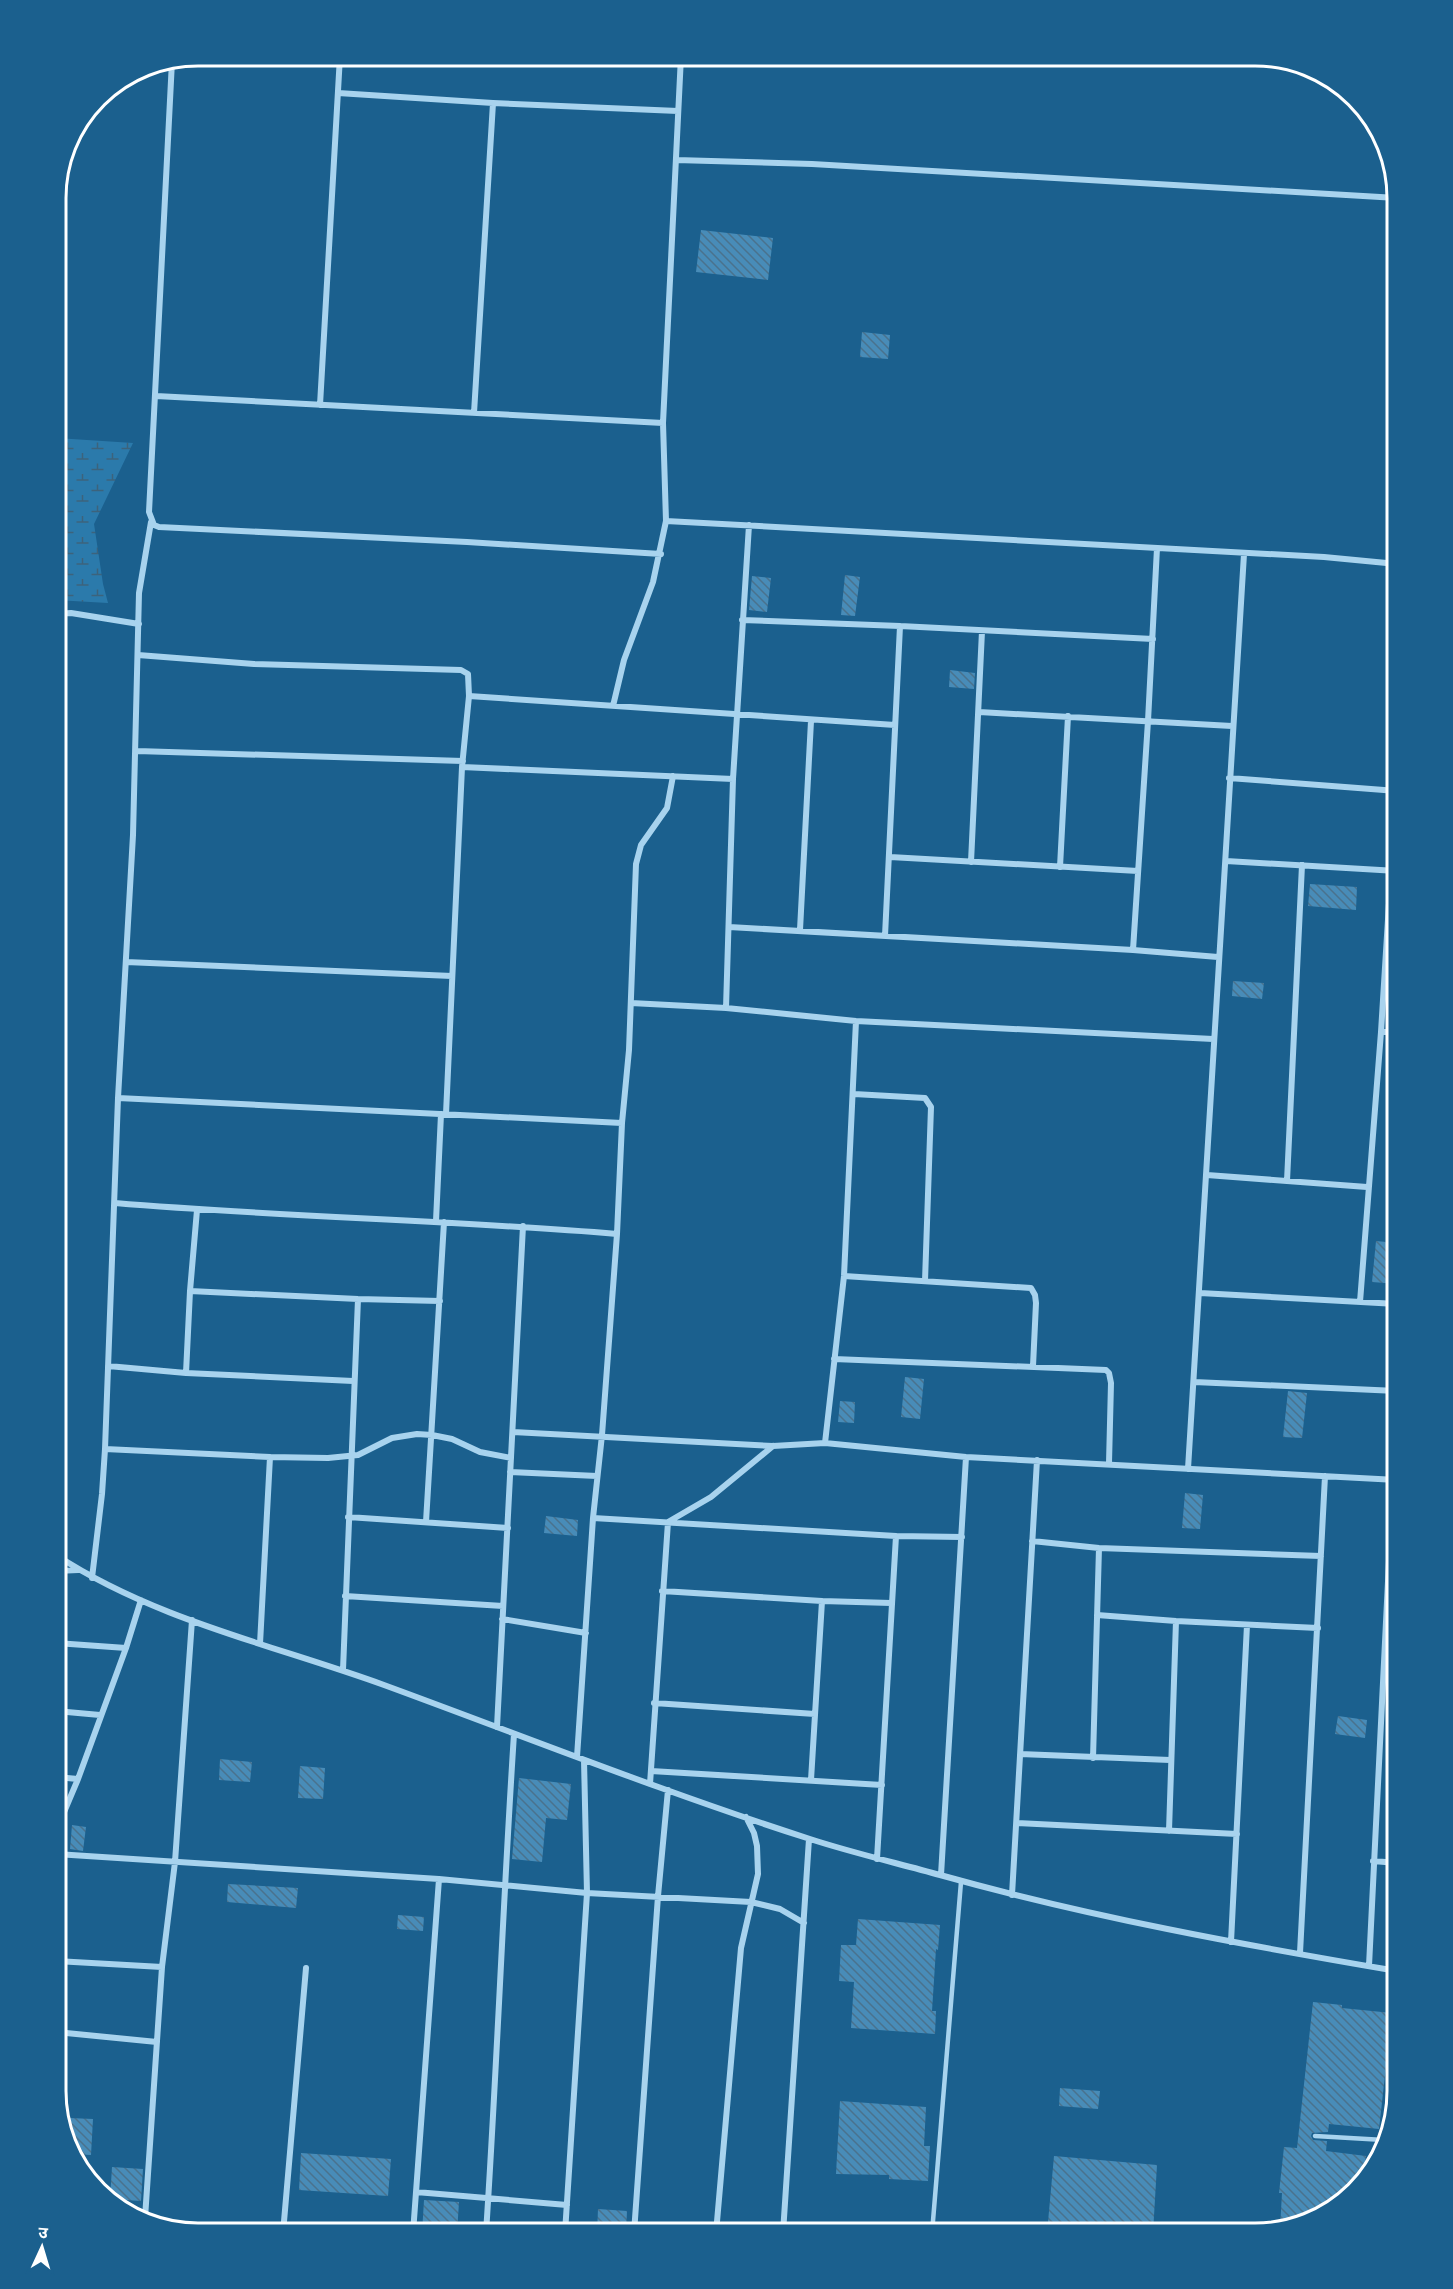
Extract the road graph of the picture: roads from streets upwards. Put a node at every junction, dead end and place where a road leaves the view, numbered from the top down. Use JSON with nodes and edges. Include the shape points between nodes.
{"nodes":[{"id":1,"x":339,"y":66,"type":"edge"},
{"id":2,"x":680,"y":66,"type":"edge"},
{"id":3,"x":172,"y":69,"type":"edge"},
{"id":4,"x":338,"y":93,"type":"junction"},
{"id":5,"x":493,"y":103,"type":"junction"},
{"id":6,"x":678,"y":111,"type":"junction"},
{"id":7,"x":676,"y":160,"type":"junction"},
{"id":8,"x":1387,"y":197,"type":"edge"},
{"id":9,"x":156,"y":396,"type":"junction"},
{"id":10,"x":320,"y":405,"type":"junction"},
{"id":11,"x":474,"y":413,"type":"junction"},
{"id":12,"x":663,"y":423,"type":"junction"},
{"id":13,"x":666,"y":521,"type":"junction"},
{"id":14,"x":151,"y":522,"type":"junction"},
{"id":15,"x":749,"y":525,"type":"junction"},
{"id":16,"x":1157,"y":548,"type":"junction"},
{"id":17,"x":661,"y":554,"type":"junction"},
{"id":18,"x":1244,"y":554,"type":"junction"},
{"id":19,"x":1387,"y":563,"type":"edge"},
{"id":20,"x":66,"y":613,"type":"edge"},
{"id":21,"x":742,"y":620,"type":"junction"},
{"id":22,"x":139,"y":624,"type":"junction"},
{"id":23,"x":900,"y":626,"type":"junction"},
{"id":24,"x":982,"y":631,"type":"junction"},
{"id":25,"x":1153,"y":639,"type":"junction"},
{"id":26,"x":138,"y":654,"type":"junction"},
{"id":27,"x":469,"y":696,"type":"junction"},
{"id":28,"x":613,"y":706,"type":"junction"},
{"id":29,"x":979,"y":712,"type":"junction"},
{"id":30,"x":736,"y":714,"type":"junction"},
{"id":31,"x":1068,"y":716,"type":"junction"},
{"id":32,"x":1148,"y":720,"type":"junction"},
{"id":33,"x":811,"y":721,"type":"junction"},
{"id":34,"x":895,"y":725,"type":"junction"},
{"id":35,"x":1232,"y":726,"type":"junction"},
{"id":36,"x":136,"y":751,"type":"junction"},
{"id":37,"x":463,"y":764,"type":"junction"},
{"id":38,"x":673,"y":776,"type":"junction"},
{"id":39,"x":1229,"y":778,"type":"junction"},
{"id":40,"x":733,"y":779,"type":"junction"},
{"id":41,"x":1387,"y":790,"type":"edge"},
{"id":42,"x":890,"y":857,"type":"junction"},
{"id":43,"x":1226,"y":861,"type":"junction"},
{"id":44,"x":971,"y":862,"type":"junction"},
{"id":45,"x":1302,"y":865,"type":"junction"},
{"id":46,"x":1060,"y":867,"type":"junction"},
{"id":47,"x":1138,"y":871,"type":"junction"},
{"id":48,"x":1387,"y":871,"type":"edge"},
{"id":49,"x":729,"y":927,"type":"junction"},
{"id":50,"x":800,"y":930,"type":"junction"},
{"id":51,"x":885,"y":936,"type":"junction"},
{"id":52,"x":1387,"y":948,"type":"edge"},
{"id":53,"x":1133,"y":950,"type":"junction"},
{"id":54,"x":1218,"y":957,"type":"junction"},
{"id":55,"x":126,"y":962,"type":"junction"},
{"id":56,"x":452,"y":976,"type":"junction"},
{"id":57,"x":631,"y":1003,"type":"junction"},
{"id":58,"x":726,"y":1008,"type":"junction"},
{"id":59,"x":856,"y":1021,"type":"junction"},
{"id":60,"x":1381,"y":1032,"type":"junction"},
{"id":61,"x":1387,"y":1032,"type":"edge"},
{"id":62,"x":1213,"y":1039,"type":"junction"},
{"id":63,"x":854,"y":1094,"type":"junction"},
{"id":64,"x":118,"y":1098,"type":"junction"},
{"id":65,"x":444,"y":1114,"type":"junction"},
{"id":66,"x":622,"y":1123,"type":"junction"},
{"id":67,"x":1207,"y":1175,"type":"junction"},
{"id":68,"x":1287,"y":1181,"type":"junction"},
{"id":69,"x":1367,"y":1187,"type":"junction"},
{"id":70,"x":115,"y":1203,"type":"junction"},
{"id":71,"x":197,"y":1210,"type":"junction"},
{"id":72,"x":440,"y":1222,"type":"junction"},
{"id":73,"x":523,"y":1226,"type":"junction"},
{"id":74,"x":617,"y":1234,"type":"junction"},
{"id":75,"x":844,"y":1276,"type":"junction"},
{"id":76,"x":926,"y":1281,"type":"junction"},
{"id":77,"x":190,"y":1291,"type":"junction"},
{"id":78,"x":1200,"y":1293,"type":"junction"},
{"id":79,"x":358,"y":1299,"type":"junction"},
{"id":80,"x":440,"y":1301,"type":"junction"},
{"id":81,"x":1360,"y":1302,"type":"junction"},
{"id":82,"x":1387,"y":1303,"type":"edge"},
{"id":83,"x":834,"y":1359,"type":"junction"},
{"id":84,"x":108,"y":1366,"type":"junction"},
{"id":85,"x":1033,"y":1366,"type":"junction"},
{"id":86,"x":186,"y":1373,"type":"junction"},
{"id":87,"x":353,"y":1381,"type":"junction"},
{"id":88,"x":1194,"y":1382,"type":"junction"},
{"id":89,"x":1387,"y":1391,"type":"edge"},
{"id":90,"x":513,"y":1432,"type":"junction"},
{"id":91,"x":432,"y":1435,"type":"junction"},
{"id":92,"x":602,"y":1435,"type":"junction"},
{"id":93,"x":825,"y":1443,"type":"junction"},
{"id":94,"x":773,"y":1446,"type":"junction"},
{"id":95,"x":105,"y":1449,"type":"junction"},
{"id":96,"x":350,"y":1456,"type":"junction"},
{"id":97,"x":270,"y":1457,"type":"junction"},
{"id":98,"x":966,"y":1457,"type":"junction"},
{"id":99,"x":511,"y":1458,"type":"junction"},
{"id":100,"x":1036,"y":1460,"type":"junction"},
{"id":101,"x":1108,"y":1463,"type":"junction"},
{"id":102,"x":1188,"y":1469,"type":"junction"},
{"id":103,"x":510,"y":1472,"type":"junction"},
{"id":104,"x":597,"y":1476,"type":"junction"},
{"id":105,"x":1324,"y":1476,"type":"junction"},
{"id":106,"x":1387,"y":1480,"type":"edge"},
{"id":107,"x":348,"y":1517,"type":"junction"},
{"id":108,"x":593,"y":1518,"type":"junction"},
{"id":109,"x":426,"y":1522,"type":"junction"},
{"id":110,"x":668,"y":1522,"type":"junction"},
{"id":111,"x":508,"y":1528,"type":"junction"},
{"id":112,"x":896,"y":1536,"type":"junction"},
{"id":113,"x":962,"y":1536,"type":"junction"},
{"id":114,"x":1032,"y":1541,"type":"junction"},
{"id":115,"x":1099,"y":1548,"type":"junction"},
{"id":116,"x":1321,"y":1556,"type":"junction"},
{"id":117,"x":66,"y":1562,"type":"edge"},
{"id":118,"x":66,"y":1570,"type":"edge"},
{"id":119,"x":78,"y":1570,"type":"junction"},
{"id":120,"x":92,"y":1578,"type":"junction"},
{"id":121,"x":662,"y":1591,"type":"junction"},
{"id":122,"x":345,"y":1596,"type":"junction"},
{"id":123,"x":141,"y":1600,"type":"junction"},
{"id":124,"x":822,"y":1601,"type":"junction"},
{"id":125,"x":891,"y":1603,"type":"junction"},
{"id":126,"x":503,"y":1606,"type":"junction"},
{"id":127,"x":1097,"y":1615,"type":"junction"},
{"id":128,"x":502,"y":1619,"type":"junction"},
{"id":129,"x":192,"y":1620,"type":"junction"},
{"id":130,"x":1176,"y":1622,"type":"junction"},
{"id":131,"x":1247,"y":1625,"type":"junction"},
{"id":132,"x":1318,"y":1628,"type":"junction"},
{"id":133,"x":1387,"y":1629,"type":"edge"},
{"id":134,"x":586,"y":1633,"type":"junction"},
{"id":135,"x":66,"y":1643,"type":"edge"},
{"id":136,"x":260,"y":1644,"type":"junction"},
{"id":137,"x":126,"y":1648,"type":"junction"},
{"id":138,"x":343,"y":1670,"type":"junction"},
{"id":139,"x":654,"y":1703,"type":"junction"},
{"id":140,"x":66,"y":1712,"type":"edge"},
{"id":141,"x":815,"y":1714,"type":"junction"},
{"id":142,"x":100,"y":1715,"type":"junction"},
{"id":143,"x":497,"y":1727,"type":"junction"},
{"id":144,"x":514,"y":1734,"type":"junction"},
{"id":145,"x":1020,"y":1754,"type":"junction"},
{"id":146,"x":577,"y":1757,"type":"junction"},
{"id":147,"x":1093,"y":1758,"type":"junction"},
{"id":148,"x":585,"y":1760,"type":"junction"},
{"id":149,"x":1170,"y":1760,"type":"junction"},
{"id":150,"x":651,"y":1771,"type":"junction"},
{"id":151,"x":66,"y":1778,"type":"edge"},
{"id":152,"x":78,"y":1779,"type":"junction"},
{"id":153,"x":811,"y":1780,"type":"junction"},
{"id":154,"x":650,"y":1784,"type":"junction"},
{"id":155,"x":882,"y":1785,"type":"junction"},
{"id":156,"x":668,"y":1790,"type":"junction"},
{"id":157,"x":66,"y":1806,"type":"edge"},
{"id":158,"x":745,"y":1817,"type":"junction"},
{"id":159,"x":1017,"y":1823,"type":"junction"},
{"id":160,"x":1168,"y":1831,"type":"junction"},
{"id":161,"x":1236,"y":1834,"type":"junction"},
{"id":162,"x":809,"y":1839,"type":"junction"},
{"id":163,"x":66,"y":1855,"type":"edge"},
{"id":164,"x":877,"y":1859,"type":"junction"},
{"id":165,"x":1373,"y":1861,"type":"junction"},
{"id":166,"x":175,"y":1862,"type":"junction"},
{"id":167,"x":1387,"y":1862,"type":"edge"},
{"id":168,"x":941,"y":1875,"type":"junction"},
{"id":169,"x":439,"y":1880,"type":"junction"},
{"id":170,"x":504,"y":1886,"type":"junction"},
{"id":171,"x":587,"y":1893,"type":"junction"},
{"id":172,"x":1012,"y":1894,"type":"junction"},
{"id":173,"x":658,"y":1896,"type":"junction"},
{"id":174,"x":750,"y":1902,"type":"junction"},
{"id":175,"x":804,"y":1923,"type":"junction"},
{"id":176,"x":1231,"y":1942,"type":"junction"},
{"id":177,"x":1300,"y":1953,"type":"junction"},
{"id":178,"x":66,"y":1962,"type":"edge"},
{"id":179,"x":1369,"y":1966,"type":"junction"},
{"id":180,"x":162,"y":1967,"type":"junction"},
{"id":181,"x":306,"y":1968,"type":"dead end"},
{"id":182,"x":1387,"y":1969,"type":"edge"},
{"id":183,"x":66,"y":2033,"type":"edge"},
{"id":184,"x":157,"y":2042,"type":"junction"},
{"id":185,"x":416,"y":2192,"type":"junction"},
{"id":186,"x":488,"y":2199,"type":"junction"},
{"id":187,"x":567,"y":2205,"type":"junction"},
{"id":188,"x":145,"y":2211,"type":"edge"},
{"id":189,"x":284,"y":2223,"type":"edge"},
{"id":190,"x":414,"y":2223,"type":"edge"},
{"id":191,"x":487,"y":2223,"type":"edge"},
{"id":192,"x":566,"y":2223,"type":"edge"},
{"id":193,"x":635,"y":2223,"type":"edge"},
{"id":194,"x":717,"y":2223,"type":"edge"},
{"id":195,"x":784,"y":2223,"type":"edge"}],
"edges":[{"from":1,"to":4,"type":"street"},
{"from":2,"to":6,"type":"street"},
{"from":3,"to":9,"type":"street"},
{"from":4,"to":5,"type":"street"},
{"from":4,"to":10,"type":"street"},
{"from":5,"to":6,"type":"street"},
{"from":5,"to":11,"type":"street"},
{"from":6,"to":7,"type":"street"},
{"from":7,"to":8,"type":"street","via":[[812,164]]},
{"from":7,"to":12,"type":"street"},
{"from":9,"to":10,"type":"street"},
{"from":9,"to":14,"type":"street"},
{"from":10,"to":11,"type":"street"},
{"from":11,"to":12,"type":"street"},
{"from":12,"to":13,"type":"street"},
{"from":13,"to":15,"type":"street"},
{"from":13,"to":17,"type":"street"},
{"from":14,"to":17,"type":"street","via":[[159,527]]},
{"from":14,"to":22,"type":"street","via":[[139,593]]},
{"from":15,"to":16,"type":"street"},
{"from":15,"to":21,"type":"street"},
{"from":16,"to":18,"type":"street"},
{"from":16,"to":25,"type":"street"},
{"from":17,"to":28,"type":"street","via":[[624,660]]},
{"from":18,"to":19,"type":"street"},
{"from":18,"to":35,"type":"street"},
{"from":20,"to":22,"type":"street"},
{"from":21,"to":23,"type":"street"},
{"from":21,"to":30,"type":"street"},
{"from":22,"to":26,"type":"street"},
{"from":23,"to":24,"type":"street"},
{"from":23,"to":34,"type":"street"},
{"from":24,"to":25,"type":"street"},
{"from":24,"to":29,"type":"street"},
{"from":25,"to":32,"type":"street"},
{"from":26,"to":27,"type":"street","via":[[254,664],[461,670],[470,680]]},
{"from":26,"to":36,"type":"street"},
{"from":27,"to":28,"type":"street"},
{"from":27,"to":37,"type":"street"},
{"from":28,"to":30,"type":"street"},
{"from":29,"to":31,"type":"street"},
{"from":29,"to":44,"type":"street"},
{"from":30,"to":33,"type":"street"},
{"from":30,"to":40,"type":"street"},
{"from":31,"to":32,"type":"street"},
{"from":31,"to":46,"type":"street"},
{"from":32,"to":35,"type":"street"},
{"from":32,"to":47,"type":"street"},
{"from":33,"to":34,"type":"street"},
{"from":33,"to":50,"type":"street"},
{"from":34,"to":42,"type":"street"},
{"from":35,"to":39,"type":"street"},
{"from":36,"to":37,"type":"street"},
{"from":36,"to":55,"type":"street"},
{"from":37,"to":38,"type":"street"},
{"from":37,"to":56,"type":"street"},
{"from":38,"to":40,"type":"street"},
{"from":38,"to":57,"type":"street","via":[[667,808],[641,845],[636,864]]},
{"from":39,"to":41,"type":"street"},
{"from":39,"to":43,"type":"street"},
{"from":40,"to":49,"type":"street"},
{"from":42,"to":44,"type":"street"},
{"from":42,"to":51,"type":"street"},
{"from":43,"to":45,"type":"street"},
{"from":43,"to":54,"type":"street"},
{"from":44,"to":46,"type":"street"},
{"from":45,"to":48,"type":"street"},
{"from":45,"to":68,"type":"street"},
{"from":46,"to":47,"type":"street"},
{"from":47,"to":53,"type":"street"},
{"from":49,"to":50,"type":"street"},
{"from":49,"to":58,"type":"street"},
{"from":50,"to":51,"type":"street"},
{"from":51,"to":53,"type":"street"},
{"from":52,"to":60,"type":"street"},
{"from":53,"to":54,"type":"street"},
{"from":54,"to":62,"type":"street"},
{"from":55,"to":56,"type":"street"},
{"from":55,"to":64,"type":"street"},
{"from":56,"to":65,"type":"street"},
{"from":57,"to":58,"type":"street"},
{"from":57,"to":66,"type":"street"},
{"from":58,"to":59,"type":"street"},
{"from":59,"to":62,"type":"street"},
{"from":59,"to":63,"type":"street"},
{"from":60,"to":61,"type":"street"},
{"from":60,"to":69,"type":"street"},
{"from":62,"to":67,"type":"street"},
{"from":63,"to":75,"type":"street"},
{"from":63,"to":76,"type":"street","via":[[925,1098],[931,1107]]},
{"from":64,"to":65,"type":"street"},
{"from":64,"to":70,"type":"street"},
{"from":65,"to":66,"type":"street"},
{"from":65,"to":72,"type":"street"},
{"from":66,"to":74,"type":"street"},
{"from":67,"to":68,"type":"street"},
{"from":67,"to":78,"type":"street"},
{"from":68,"to":69,"type":"street"},
{"from":69,"to":81,"type":"street"},
{"from":70,"to":71,"type":"street"},
{"from":70,"to":84,"type":"street"},
{"from":71,"to":72,"type":"street"},
{"from":71,"to":77,"type":"street"},
{"from":72,"to":73,"type":"street"},
{"from":72,"to":80,"type":"street"},
{"from":73,"to":74,"type":"street"},
{"from":73,"to":90,"type":"street"},
{"from":74,"to":92,"type":"street"},
{"from":75,"to":76,"type":"street"},
{"from":75,"to":83,"type":"street"},
{"from":76,"to":85,"type":"street","via":[[1031,1288],[1036,1303]]},
{"from":77,"to":79,"type":"street"},
{"from":77,"to":86,"type":"street"},
{"from":78,"to":81,"type":"street"},
{"from":78,"to":88,"type":"street"},
{"from":79,"to":80,"type":"street"},
{"from":79,"to":87,"type":"street"},
{"from":80,"to":91,"type":"street"},
{"from":81,"to":82,"type":"street"},
{"from":83,"to":85,"type":"street"},
{"from":83,"to":93,"type":"street"},
{"from":84,"to":86,"type":"street"},
{"from":84,"to":95,"type":"street"},
{"from":85,"to":101,"type":"street","via":[[1109,1372]]},
{"from":86,"to":87,"type":"street"},
{"from":87,"to":96,"type":"street"},
{"from":88,"to":89,"type":"street"},
{"from":88,"to":102,"type":"street"},
{"from":90,"to":92,"type":"street"},
{"from":90,"to":99,"type":"street"},
{"from":91,"to":96,"type":"street","via":[[392,1438]]},
{"from":91,"to":99,"type":"street"},
{"from":91,"to":109,"type":"street"},
{"from":92,"to":94,"type":"street"},
{"from":92,"to":104,"type":"street"},
{"from":93,"to":94,"type":"street"},
{"from":93,"to":98,"type":"street"},
{"from":94,"to":110,"type":"street","via":[[711,1497]]},
{"from":95,"to":97,"type":"street"},
{"from":95,"to":120,"type":"street"},
{"from":96,"to":97,"type":"street"},
{"from":96,"to":107,"type":"street"},
{"from":97,"to":136,"type":"street"},
{"from":98,"to":100,"type":"street"},
{"from":98,"to":113,"type":"street"},
{"from":99,"to":103,"type":"street"},
{"from":100,"to":101,"type":"street"},
{"from":100,"to":114,"type":"street"},
{"from":101,"to":102,"type":"street"},
{"from":102,"to":105,"type":"street"},
{"from":103,"to":104,"type":"street"},
{"from":103,"to":111,"type":"street"},
{"from":104,"to":108,"type":"street"},
{"from":105,"to":106,"type":"street"},
{"from":105,"to":116,"type":"street"},
{"from":107,"to":109,"type":"street"},
{"from":107,"to":122,"type":"street"},
{"from":108,"to":110,"type":"street"},
{"from":108,"to":134,"type":"street"},
{"from":109,"to":111,"type":"street"},
{"from":110,"to":112,"type":"street"},
{"from":110,"to":121,"type":"street"},
{"from":111,"to":126,"type":"street"},
{"from":112,"to":113,"type":"street"},
{"from":112,"to":125,"type":"street"},
{"from":113,"to":168,"type":"street"},
{"from":114,"to":115,"type":"street"},
{"from":114,"to":145,"type":"street"},
{"from":115,"to":116,"type":"street"},
{"from":115,"to":127,"type":"street"},
{"from":116,"to":132,"type":"street"},
{"from":117,"to":119,"type":"street"},
{"from":118,"to":119,"type":"street"},
{"from":119,"to":120,"type":"street"},
{"from":120,"to":123,"type":"street"},
{"from":121,"to":124,"type":"street"},
{"from":121,"to":139,"type":"street"},
{"from":122,"to":126,"type":"street"},
{"from":122,"to":138,"type":"street"},
{"from":123,"to":129,"type":"street"},
{"from":123,"to":137,"type":"street"},
{"from":124,"to":125,"type":"street"},
{"from":124,"to":141,"type":"street"},
{"from":125,"to":155,"type":"street"},
{"from":126,"to":128,"type":"street"},
{"from":127,"to":130,"type":"street"},
{"from":127,"to":147,"type":"street"},
{"from":128,"to":134,"type":"street"},
{"from":128,"to":143,"type":"street"},
{"from":129,"to":136,"type":"street"},
{"from":129,"to":166,"type":"street"},
{"from":130,"to":131,"type":"street"},
{"from":130,"to":149,"type":"street"},
{"from":131,"to":132,"type":"street"},
{"from":131,"to":161,"type":"street"},
{"from":132,"to":177,"type":"street"},
{"from":133,"to":165,"type":"street"},
{"from":134,"to":146,"type":"street"},
{"from":135,"to":137,"type":"street"},
{"from":136,"to":138,"type":"street"},
{"from":137,"to":142,"type":"street"},
{"from":138,"to":143,"type":"street"},
{"from":139,"to":141,"type":"street"},
{"from":139,"to":150,"type":"street"},
{"from":140,"to":142,"type":"street"},
{"from":141,"to":153,"type":"street"},
{"from":142,"to":152,"type":"street"},
{"from":143,"to":144,"type":"street"},
{"from":144,"to":146,"type":"street"},
{"from":144,"to":170,"type":"street"},
{"from":145,"to":147,"type":"street"},
{"from":145,"to":159,"type":"street"},
{"from":146,"to":148,"type":"street"},
{"from":147,"to":149,"type":"street"},
{"from":148,"to":154,"type":"street"},
{"from":148,"to":171,"type":"street"},
{"from":149,"to":160,"type":"street"},
{"from":150,"to":153,"type":"street"},
{"from":150,"to":154,"type":"street"},
{"from":151,"to":152,"type":"street"},
{"from":152,"to":157,"type":"street"},
{"from":153,"to":155,"type":"street"},
{"from":154,"to":156,"type":"street"},
{"from":155,"to":164,"type":"street"},
{"from":156,"to":158,"type":"street"},
{"from":156,"to":173,"type":"street"},
{"from":158,"to":162,"type":"street"},
{"from":158,"to":174,"type":"street","via":[[754,1833],[758,1860]]},
{"from":159,"to":160,"type":"street"},
{"from":159,"to":172,"type":"street"},
{"from":160,"to":161,"type":"street"},
{"from":161,"to":176,"type":"street"},
{"from":162,"to":164,"type":"street"},
{"from":162,"to":175,"type":"street"},
{"from":163,"to":166,"type":"street"},
{"from":164,"to":168,"type":"street"},
{"from":165,"to":167,"type":"street"},
{"from":165,"to":179,"type":"street"},
{"from":166,"to":169,"type":"street"},
{"from":166,"to":180,"type":"street"},
{"from":168,"to":172,"type":"street"},
{"from":169,"to":170,"type":"street"},
{"from":169,"to":185,"type":"street"},
{"from":170,"to":171,"type":"street"},
{"from":170,"to":186,"type":"street"},
{"from":171,"to":173,"type":"street"},
{"from":171,"to":187,"type":"street"},
{"from":172,"to":176,"type":"street"},
{"from":173,"to":174,"type":"street"},
{"from":173,"to":193,"type":"street"},
{"from":174,"to":175,"type":"street","via":[[780,1910]]},
{"from":174,"to":194,"type":"street","via":[[741,1948]]},
{"from":175,"to":195,"type":"street"},
{"from":176,"to":177,"type":"street"},
{"from":177,"to":179,"type":"street"},
{"from":178,"to":180,"type":"street"},
{"from":179,"to":182,"type":"street"},
{"from":180,"to":184,"type":"street"},
{"from":181,"to":189,"type":"street"},
{"from":183,"to":184,"type":"street"},
{"from":184,"to":188,"type":"street"},
{"from":185,"to":186,"type":"street"},
{"from":185,"to":190,"type":"street"},
{"from":186,"to":187,"type":"street"},
{"from":186,"to":191,"type":"street"},
{"from":187,"to":192,"type":"street"}]}
